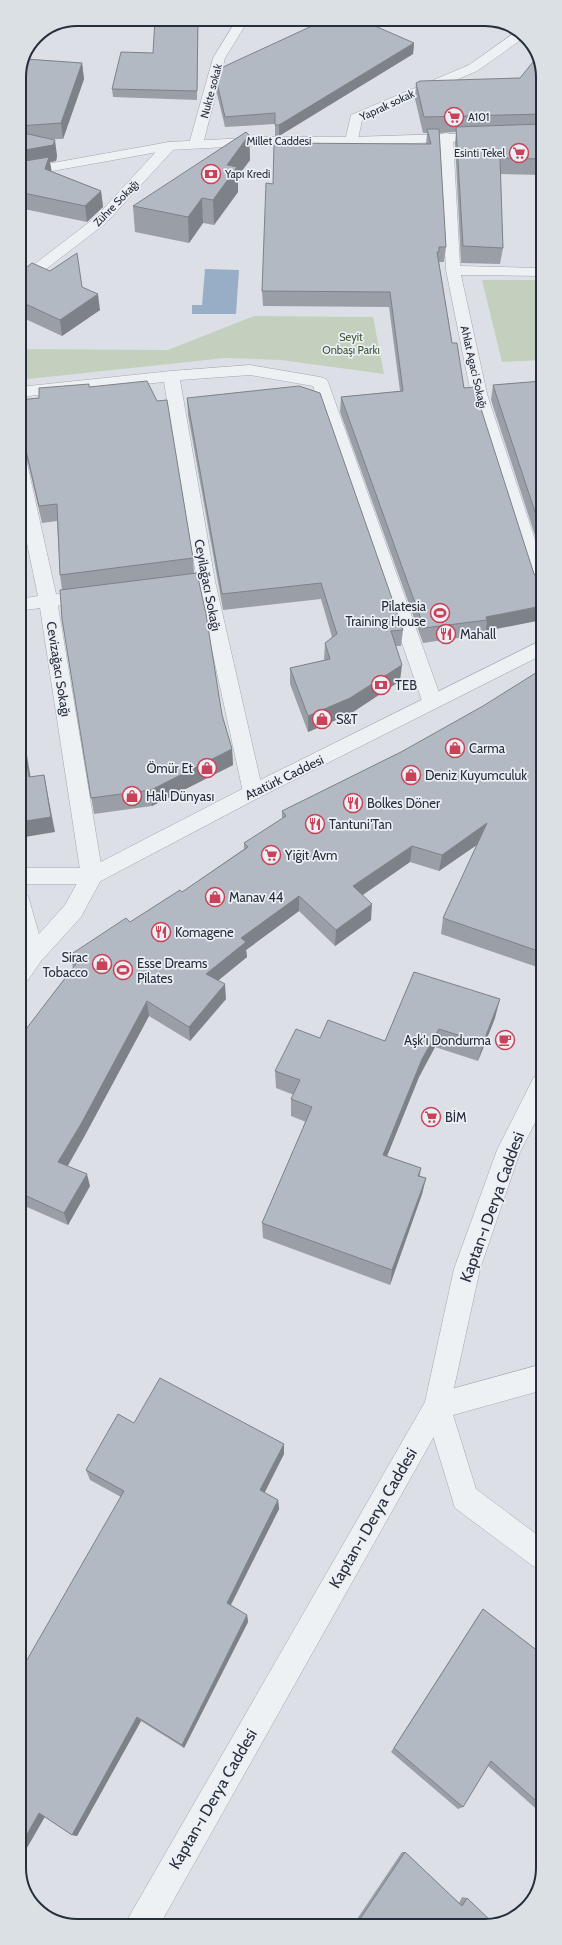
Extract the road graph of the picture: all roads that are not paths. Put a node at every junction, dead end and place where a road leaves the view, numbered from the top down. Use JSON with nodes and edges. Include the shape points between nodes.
{"nodes":[{"id":1,"x":240,"y":26,"type":"edge"},
{"id":2,"x":516,"y":37,"type":"edge"},
{"id":3,"x":536,"y":135,"type":"edge"},
{"id":4,"x":446,"y":137,"type":"junction"},
{"id":5,"x":352,"y":141,"type":"junction"},
{"id":6,"x":196,"y":144,"type":"junction"},
{"id":7,"x":169,"y":146,"type":"junction"},
{"id":8,"x":26,"y":172,"type":"edge"},
{"id":9,"x":453,"y":270,"type":"junction"},
{"id":10,"x":536,"y":272,"type":"edge"},
{"id":11,"x":26,"y":278,"type":"edge"},
{"id":12,"x":170,"y":376,"type":"junction"},
{"id":13,"x":26,"y":391,"type":"edge"},
{"id":14,"x":26,"y":496,"type":"edge"},
{"id":15,"x":536,"y":570,"type":"edge"},
{"id":16,"x":80,"y":597,"type":"edge"},
{"id":17,"x":48,"y":601,"type":"junction"},
{"id":18,"x":26,"y":604,"type":"edge"},
{"id":19,"x":536,"y":650,"type":"edge"},
{"id":20,"x":432,"y":701,"type":"junction"},
{"id":21,"x":253,"y":792,"type":"junction"},
{"id":22,"x":26,"y":876,"type":"edge"},
{"id":23,"x":92,"y":876,"type":"junction"},
{"id":24,"x":26,"y":926,"type":"edge"},
{"id":25,"x":33,"y":955,"type":"junction"},
{"id":26,"x":26,"y":965,"type":"edge"},
{"id":27,"x":536,"y":1096,"type":"edge"},
{"id":28,"x":536,"y":1379,"type":"edge"},
{"id":29,"x":437,"y":1406,"type":"junction"},
{"id":30,"x":536,"y":1551,"type":"edge"},
{"id":31,"x":145,"y":1919,"type":"edge"}],
"edges":[{"from":1,"to":6,"type":"street","name":"Nukte sokak","via":[[219,58]]},
{"from":2,"to":5,"type":"street","name":"Yaprak sokak","via":[[472,68],[356,118]]},
{"from":3,"to":4,"type":"street","name":"Millet Caddesi"},
{"from":4,"to":5,"type":"street","name":"Millet Caddesi"},
{"from":4,"to":9,"type":"street","name":"Ahlat Agaci Sokağı"},
{"from":5,"to":6,"type":"street","name":"Millet Caddesi"},
{"from":6,"to":7,"type":"street","name":"Millet Caddesi"},
{"from":7,"to":8,"type":"street","name":"Millet Caddesi"},
{"from":7,"to":11,"type":"street","name":"Zühre Sokağı","via":[[101,220]]},
{"from":9,"to":10,"type":"street"},
{"from":9,"to":15,"type":"street","name":"Ahlat Agaci Sokağı","via":[[479,394]]},
{"from":12,"to":13,"type":"street"},
{"from":12,"to":20,"type":"street","via":[[250,370],[320,382]]},
{"from":12,"to":21,"type":"street","name":"Ceyilağacı Sokağı","via":[[198,582]]},
{"from":14,"to":17,"type":"street","name":"Cevizağacı Sokağı"},
{"from":16,"to":17,"type":"street"},
{"from":17,"to":18,"type":"street"},
{"from":17,"to":23,"type":"street","name":"Cevizağacı Sokağı"},
{"from":19,"to":20,"type":"street","name":"Atatürk Caddesi"},
{"from":20,"to":21,"type":"street","name":"Atatürk Caddesi","via":[[404,718]]},
{"from":21,"to":23,"type":"street","name":"Atatürk Caddesi"},
{"from":22,"to":23,"type":"street","name":"Atatürk Caddesi"},
{"from":23,"to":25,"type":"street","via":[[73,911]]},
{"from":24,"to":25,"type":"street"},
{"from":25,"to":26,"type":"street"},
{"from":27,"to":29,"type":"street","name":"Kaptan-ı Derya Caddesi","via":[[509,1150],[467,1270]]},
{"from":28,"to":29,"type":"street"},
{"from":29,"to":30,"type":"street","via":[[465,1498]]},
{"from":29,"to":31,"type":"street","name":"Kaptan-ı Derya Caddesi"}]}
